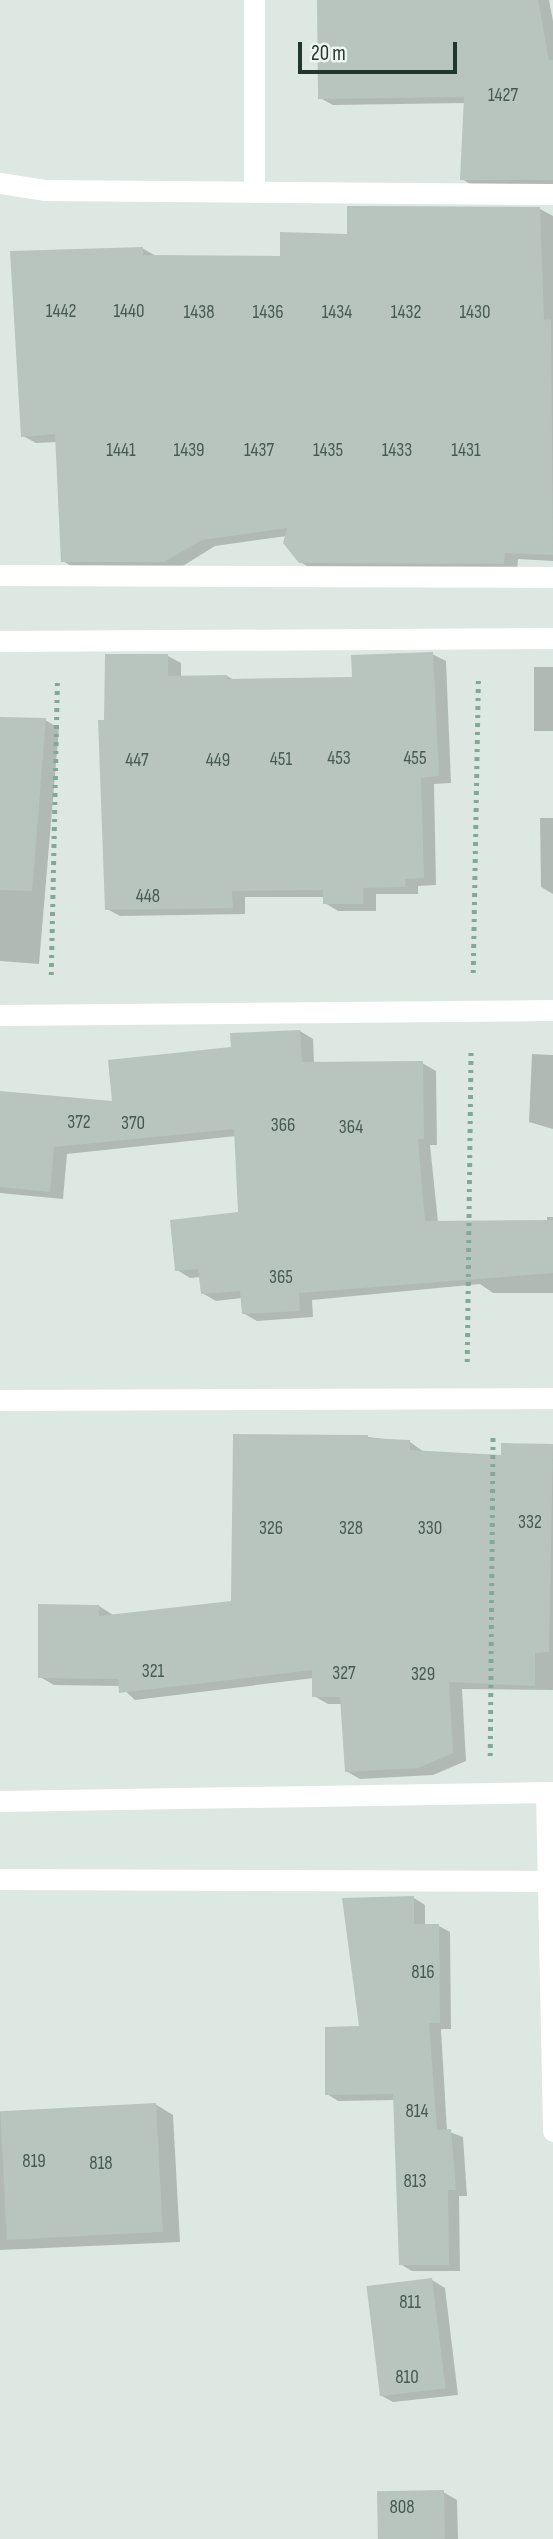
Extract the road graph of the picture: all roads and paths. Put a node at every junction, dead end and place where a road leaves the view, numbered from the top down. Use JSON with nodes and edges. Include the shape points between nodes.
{"nodes":[{"id":1,"x":254,"y":0,"type":"edge"},
{"id":2,"x":0,"y":183,"type":"edge"},
{"id":3,"x":254,"y":192,"type":"junction"},
{"id":4,"x":553,"y":194,"type":"edge"},
{"id":5,"x":0,"y":575,"type":"edge"},
{"id":6,"x":553,"y":577,"type":"edge"},
{"id":7,"x":553,"y":638,"type":"edge"},
{"id":8,"x":0,"y":640,"type":"edge"},
{"id":9,"x":58,"y":640,"type":"junction"},
{"id":10,"x":553,"y":1010,"type":"edge"},
{"id":11,"x":0,"y":1015,"type":"edge"},
{"id":12,"x":51,"y":1016,"type":"junction"},
{"id":13,"x":493,"y":1398,"type":"junction"},
{"id":14,"x":553,"y":1398,"type":"edge"},
{"id":15,"x":0,"y":1400,"type":"edge"},
{"id":16,"x":490,"y":1792,"type":"junction"},
{"id":17,"x":550,"y":1792,"type":"edge"},
{"id":18,"x":0,"y":1801,"type":"edge"},
{"id":19,"x":0,"y":1879,"type":"edge"},
{"id":20,"x":551,"y":1881,"type":"edge"},
{"id":21,"x":553,"y":2131,"type":"edge"}],
"edges":[{"from":1,"to":3,"type":"street"},
{"from":2,"to":3,"type":"street","via":[[45,190]]},
{"from":3,"to":4,"type":"street"},
{"from":5,"to":6,"type":"street"},
{"from":7,"to":9,"type":"street"},
{"from":8,"to":9,"type":"street"},
{"from":9,"to":12,"type":"path"},
{"from":10,"to":12,"type":"street"},
{"from":11,"to":12,"type":"street"},
{"from":13,"to":14,"type":"street"},
{"from":13,"to":15,"type":"street"},
{"from":13,"to":16,"type":"path"},
{"from":16,"to":17,"type":"street"},
{"from":16,"to":18,"type":"street"},
{"from":17,"to":20,"type":"street"},
{"from":19,"to":20,"type":"street"},
{"from":20,"to":21,"type":"street"}]}
